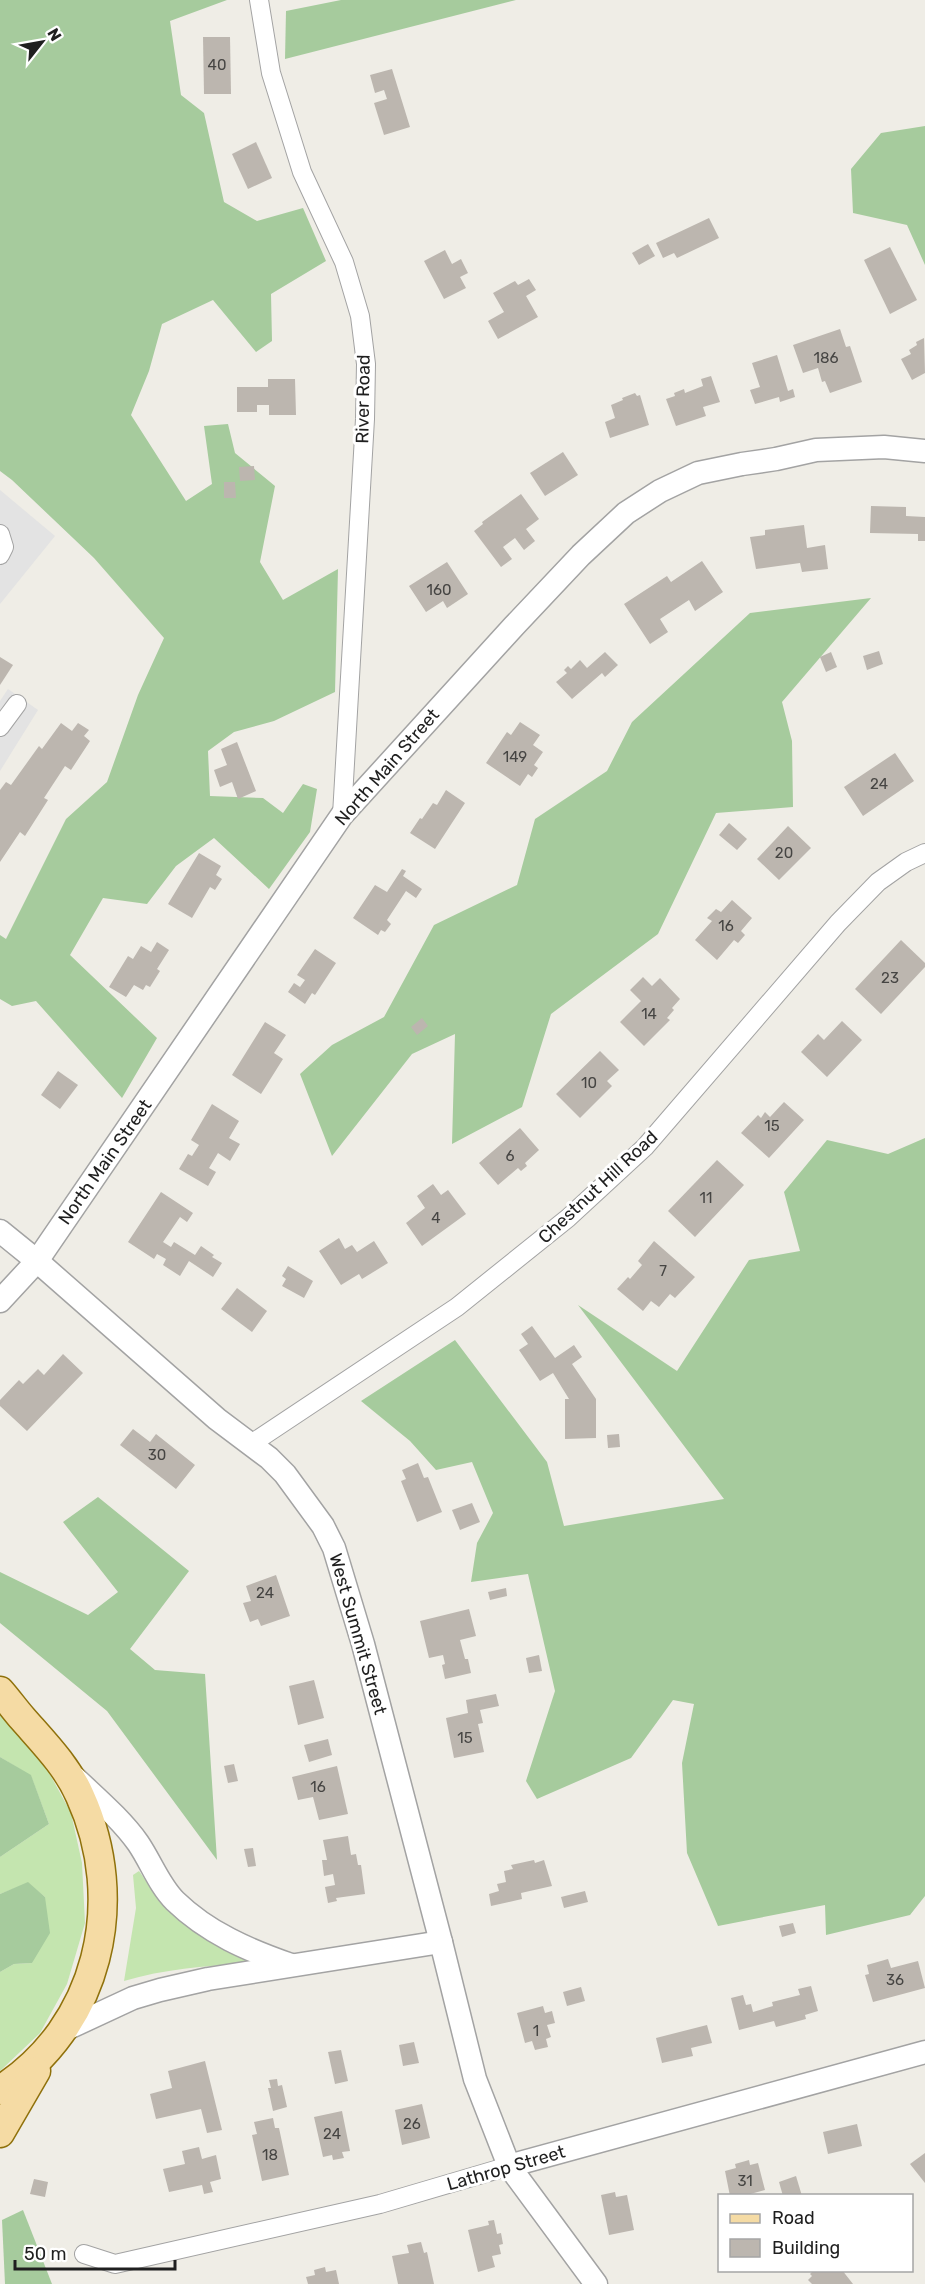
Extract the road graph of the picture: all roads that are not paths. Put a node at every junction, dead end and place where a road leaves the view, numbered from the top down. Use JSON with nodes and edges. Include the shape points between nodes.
{"nodes":[{"id":1,"x":260,"y":0,"type":"edge"},
{"id":2,"x":925,"y":451,"type":"edge"},
{"id":3,"x":0,"y":534,"type":"edge"},
{"id":4,"x":0,"y":555,"type":"edge"},
{"id":5,"x":17,"y":704,"type":"dead end"},
{"id":6,"x":0,"y":727,"type":"edge"},
{"id":7,"x":342,"y":815,"type":"junction"},
{"id":8,"x":925,"y":853,"type":"edge"},
{"id":9,"x":0,"y":1231,"type":"edge"},
{"id":10,"x":37,"y":1261,"type":"junction"},
{"id":11,"x":0,"y":1301,"type":"edge"},
{"id":12,"x":250,"y":1444,"type":"junction"},
{"id":13,"x":0,"y":1691,"type":"edge"},
{"id":14,"x":63,"y":1766,"type":"junction"},
{"id":15,"x":441,"y":1942,"type":"junction"},
{"id":16,"x":292,"y":1966,"type":"junction"},
{"id":17,"x":54,"y":2041,"type":"junction"},
{"id":18,"x":925,"y":2052,"type":"edge"},
{"id":19,"x":0,"y":2090,"type":"edge"},
{"id":20,"x":0,"y":2133,"type":"edge"},
{"id":21,"x":509,"y":2166,"type":"junction"},
{"id":22,"x":84,"y":2254,"type":"dead end"},
{"id":23,"x":596,"y":2284,"type":"edge"}],
"edges":[{"from":1,"to":7,"type":"street","name":"River Road","via":[[271,73],[302,172],[344,262],[360,316],[366,364]]},
{"from":2,"to":7,"type":"street","name":"North Main Street","via":[[884,447],[816,450],[698,473],[660,490],[626,513],[581,555]]},
{"from":3,"to":4,"type":"street","via":[[4,546]]},
{"from":5,"to":6,"type":"street"},
{"from":7,"to":10,"type":"street","name":"North Main Street"},
{"from":8,"to":12,"type":"street","name":"Chestnut Hill Road","via":[[906,862],[870,890],[645,1147],[568,1218],[457,1307]]},
{"from":9,"to":10,"type":"street","name":"West Summit Street"},
{"from":10,"to":11,"type":"street","name":"North Main Street"},
{"from":10,"to":12,"type":"street","name":"West Summit Street"},
{"from":12,"to":15,"type":"street","name":"West Summit Street","via":[[285,1474],[334,1548]]},
{"from":13,"to":14,"type":"main road"},
{"from":14,"to":16,"type":"street","via":[[114,1815],[137,1842],[173,1899],[190,1915],[231,1942]]},
{"from":14,"to":17,"type":"main road","via":[[80,1795],[91,1826],[101,1875],[104,1918],[89,1981]]},
{"from":15,"to":16,"type":"street"},
{"from":15,"to":21,"type":"street","name":"West Summit Street","via":[[475,2079]]},
{"from":16,"to":17,"type":"street","via":[[151,1992]]},
{"from":17,"to":19,"type":"main road","via":[[21,2075]]},
{"from":17,"to":20,"type":"main road"},
{"from":18,"to":21,"type":"street","name":"Lathrop Street"},
{"from":21,"to":22,"type":"street","name":"Lathrop Street","via":[[380,2204],[115,2264]]},
{"from":21,"to":23,"type":"street","name":"West Summit Street"}]}
